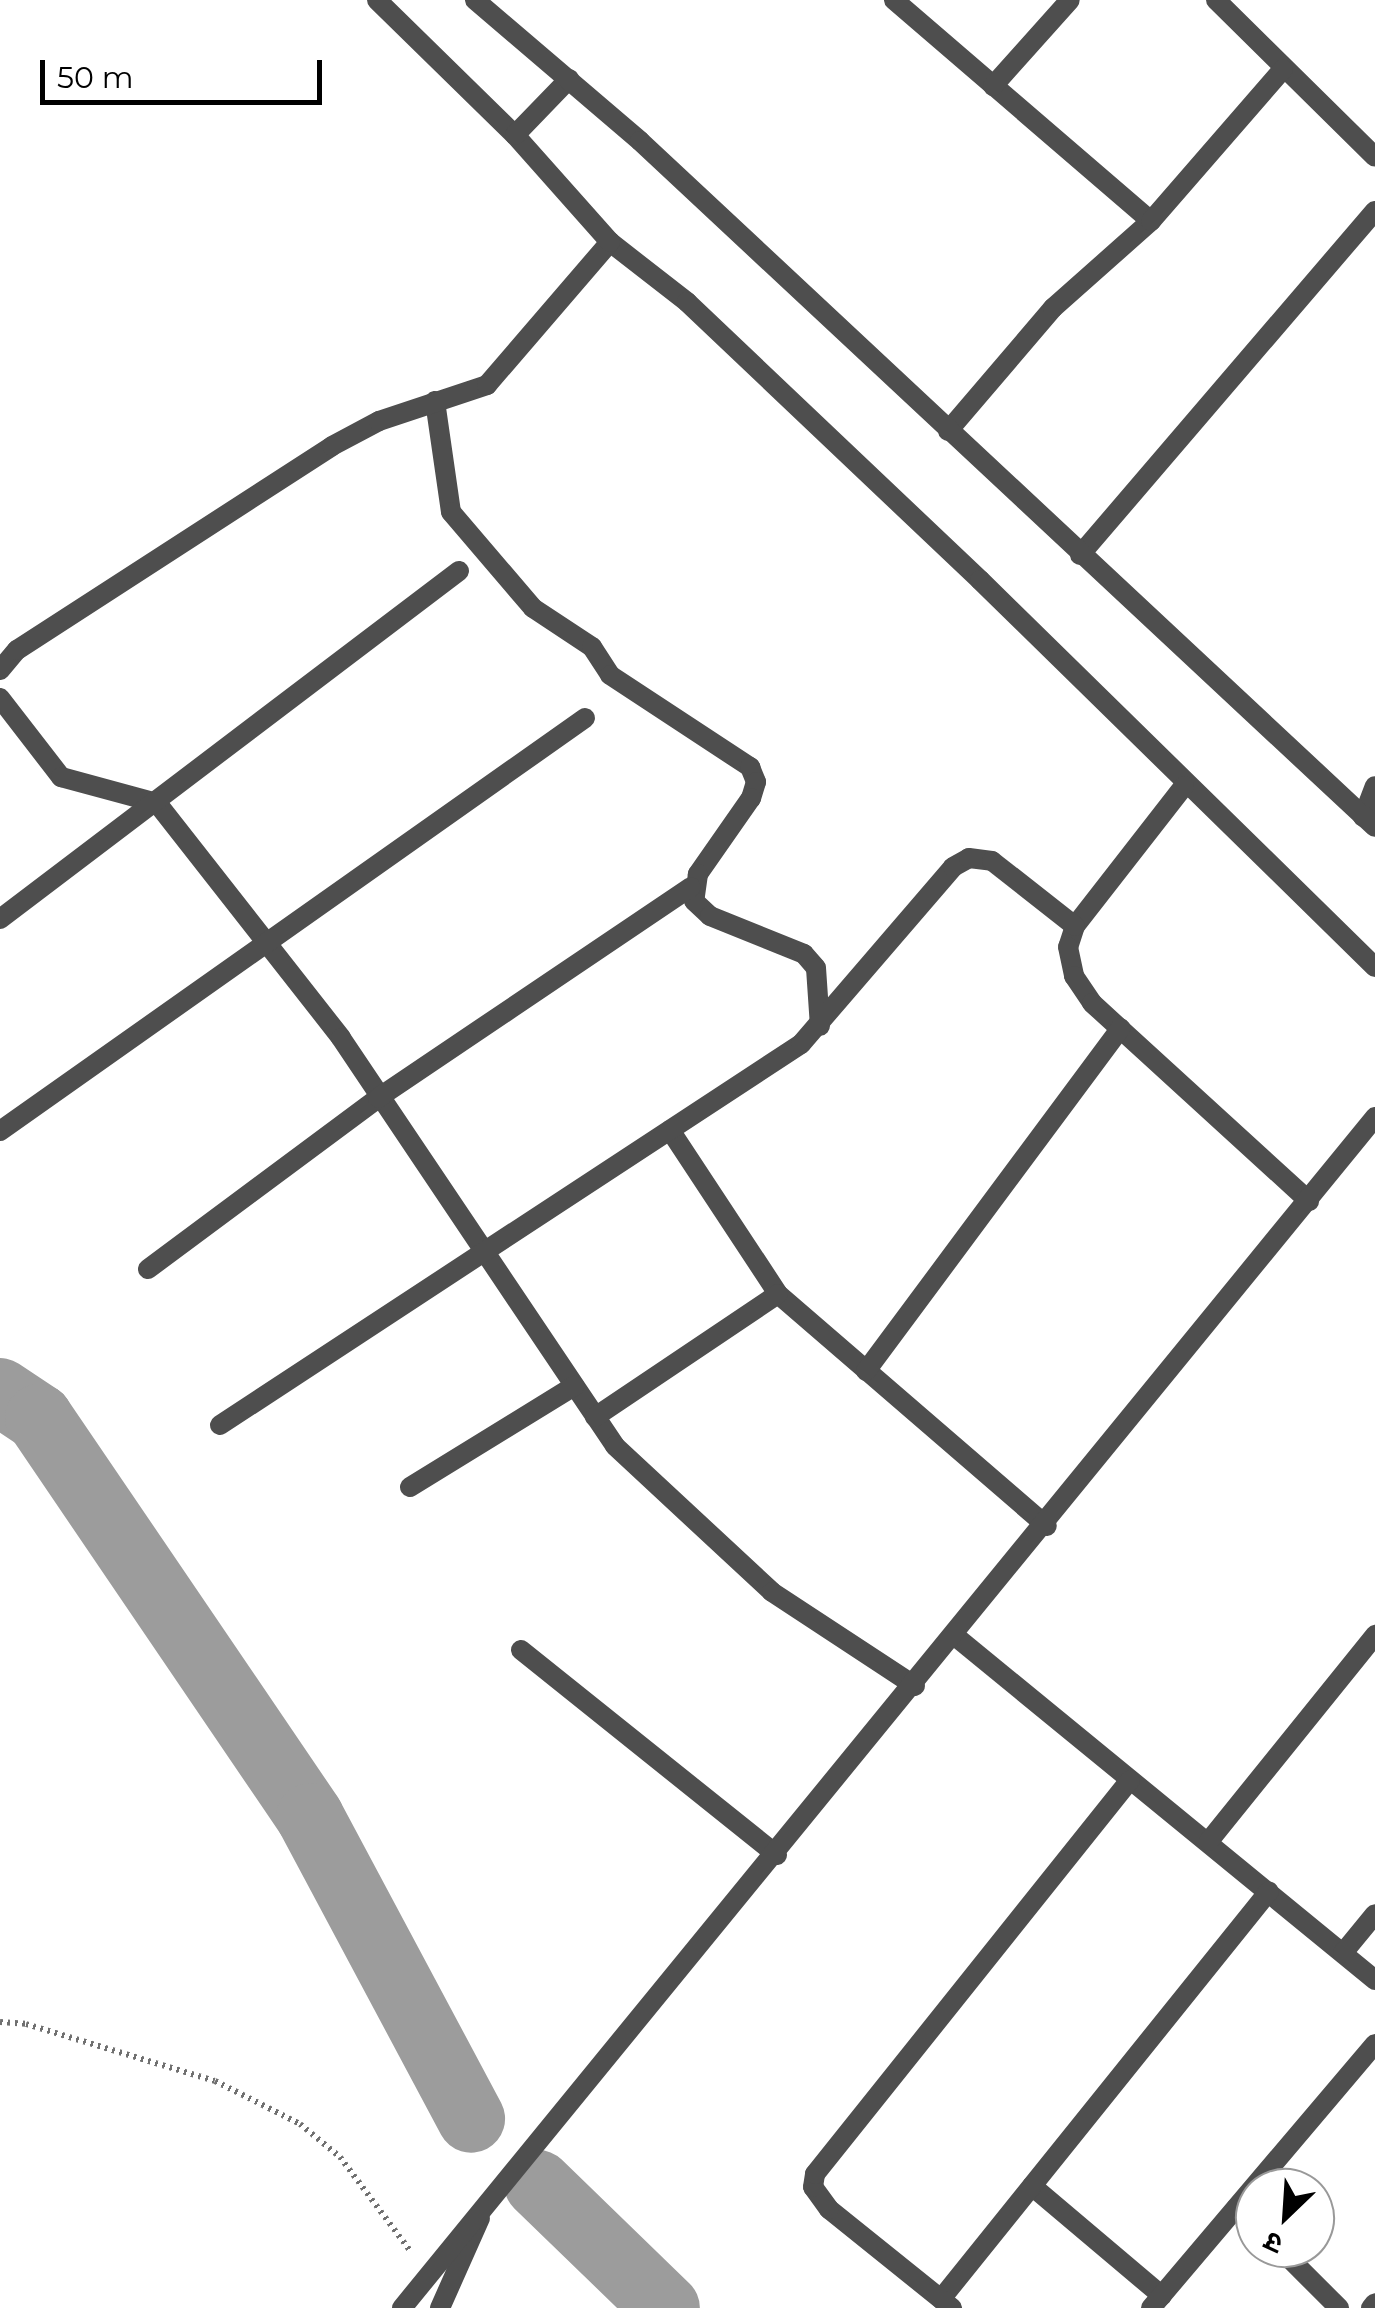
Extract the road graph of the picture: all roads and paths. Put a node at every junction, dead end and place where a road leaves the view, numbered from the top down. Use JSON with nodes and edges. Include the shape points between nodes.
{"nodes":[{"id":1,"x":376,"y":0,"type":"edge"},
{"id":2,"x":475,"y":0,"type":"edge"},
{"id":3,"x":894,"y":0,"type":"edge"},
{"id":4,"x":1070,"y":0,"type":"edge"},
{"id":5,"x":1216,"y":0,"type":"edge"},
{"id":6,"x":1283,"y":69,"type":"junction"},
{"id":7,"x":568,"y":80,"type":"junction"},
{"id":8,"x":994,"y":86,"type":"junction"},
{"id":9,"x":515,"y":135,"type":"junction"},
{"id":10,"x":1375,"y":157,"type":"edge"},
{"id":11,"x":1375,"y":211,"type":"edge"},
{"id":12,"x":1151,"y":220,"type":"junction"},
{"id":13,"x":610,"y":242,"type":"junction"},
{"id":14,"x":435,"y":401,"type":"junction"},
{"id":15,"x":948,"y":431,"type":"junction"},
{"id":16,"x":1080,"y":555,"type":"junction"},
{"id":17,"x":459,"y":572,"type":"dead end"},
{"id":18,"x":0,"y":670,"type":"edge"},
{"id":19,"x":0,"y":698,"type":"edge"},
{"id":20,"x":585,"y":718,"type":"dead end"},
{"id":21,"x":1184,"y":786,"type":"junction"},
{"id":22,"x":1375,"y":786,"type":"edge"},
{"id":23,"x":157,"y":803,"type":"junction"},
{"id":24,"x":1369,"y":822,"type":"edge"},
{"id":25,"x":691,"y":887,"type":"junction"},
{"id":26,"x":0,"y":919,"type":"edge"},
{"id":27,"x":1076,"y":926,"type":"junction"},
{"id":28,"x":266,"y":940,"type":"junction"},
{"id":29,"x":1375,"y":967,"type":"edge"},
{"id":30,"x":820,"y":1026,"type":"junction"},
{"id":31,"x":1121,"y":1028,"type":"junction"},
{"id":32,"x":378,"y":1098,"type":"junction"},
{"id":33,"x":1375,"y":1117,"type":"edge"},
{"id":34,"x":0,"y":1130,"type":"edge"},
{"id":35,"x":670,"y":1130,"type":"junction"},
{"id":36,"x":1308,"y":1201,"type":"junction"},
{"id":37,"x":484,"y":1252,"type":"junction"},
{"id":38,"x":148,"y":1269,"type":"dead end"},
{"id":39,"x":778,"y":1294,"type":"junction"},
{"id":40,"x":866,"y":1371,"type":"junction"},
{"id":41,"x":574,"y":1386,"type":"junction"},
{"id":42,"x":596,"y":1418,"type":"junction"},
{"id":43,"x":220,"y":1425,"type":"dead end"},
{"id":44,"x":410,"y":1487,"type":"dead end"},
{"id":45,"x":1048,"y":1526,"type":"junction"},
{"id":46,"x":1375,"y":1635,"type":"edge"},
{"id":47,"x":956,"y":1636,"type":"junction"},
{"id":48,"x":522,"y":1650,"type":"dead end"},
{"id":49,"x":915,"y":1686,"type":"junction"},
{"id":50,"x":1130,"y":1780,"type":"junction"},
{"id":51,"x":1208,"y":1842,"type":"junction"},
{"id":52,"x":777,"y":1855,"type":"junction"},
{"id":53,"x":1270,"y":1891,"type":"junction"},
{"id":54,"x":1375,"y":1914,"type":"edge"},
{"id":55,"x":1343,"y":1953,"type":"junction"},
{"id":56,"x":1375,"y":1980,"type":"edge"},
{"id":57,"x":0,"y":2022,"type":"edge"},
{"id":58,"x":1375,"y":2044,"type":"edge"},
{"id":59,"x":1270,"y":2168,"type":"edge"},
{"id":60,"x":1032,"y":2186,"type":"junction"},
{"id":61,"x":1235,"y":2209,"type":"edge"},
{"id":62,"x":481,"y":2216,"type":"junction"},
{"id":63,"x":1299,"y":2268,"type":"edge"},
{"id":64,"x":430,"y":2276,"type":"junction"},
{"id":65,"x":1156,"y":2302,"type":"edge"},
{"id":66,"x":946,"y":2303,"type":"edge"},
{"id":67,"x":402,"y":2308,"type":"edge"},
{"id":68,"x":440,"y":2308,"type":"edge"},
{"id":69,"x":1338,"y":2308,"type":"edge"}],
"edges":[{"from":1,"to":9,"type":"street"},
{"from":2,"to":7,"type":"street"},
{"from":3,"to":8,"type":"street"},
{"from":4,"to":8,"type":"street"},
{"from":5,"to":6,"type":"street"},
{"from":6,"to":10,"type":"street"},
{"from":6,"to":12,"type":"street"},
{"from":7,"to":9,"type":"street"},
{"from":7,"to":15,"type":"street"},
{"from":8,"to":12,"type":"street"},
{"from":9,"to":13,"type":"street"},
{"from":11,"to":16,"type":"street"},
{"from":12,"to":15,"type":"street","via":[[1053,308]]},
{"from":13,"to":14,"type":"street","via":[[487,384]]},
{"from":13,"to":21,"type":"street","via":[[687,302],[980,580]]},
{"from":14,"to":18,"type":"street","via":[[332,446],[17,650]]},
{"from":14,"to":25,"type":"street","via":[[451,512],[533,608],[592,646],[610,675],[750,767],[756,782],[751,798]]},
{"from":15,"to":16,"type":"street"},
{"from":16,"to":24,"type":"street"},
{"from":17,"to":23,"type":"street"},
{"from":19,"to":23,"type":"street","via":[[61,778]]},
{"from":20,"to":28,"type":"street"},
{"from":21,"to":27,"type":"street"},
{"from":21,"to":29,"type":"street"},
{"from":22,"to":24,"type":"street"},
{"from":23,"to":26,"type":"street"},
{"from":23,"to":28,"type":"street"},
{"from":25,"to":30,"type":"street","via":[[694,901],[710,916],[804,954],[816,968]]},
{"from":25,"to":32,"type":"street"},
{"from":27,"to":30,"type":"street","via":[[992,860],[970,858],[953,867]]},
{"from":27,"to":31,"type":"street","via":[[1068,946],[1074,976]]},
{"from":28,"to":32,"type":"street"},
{"from":28,"to":34,"type":"street"},
{"from":30,"to":35,"type":"street"},
{"from":31,"to":36,"type":"street"},
{"from":31,"to":40,"type":"street"},
{"from":32,"to":37,"type":"street"},
{"from":32,"to":38,"type":"street"},
{"from":33,"to":36,"type":"street"},
{"from":35,"to":37,"type":"street"},
{"from":35,"to":39,"type":"street"},
{"from":36,"to":45,"type":"street"},
{"from":37,"to":41,"type":"street"},
{"from":37,"to":43,"type":"street"},
{"from":39,"to":40,"type":"street"},
{"from":39,"to":42,"type":"street"},
{"from":40,"to":45,"type":"street"},
{"from":41,"to":42,"type":"street"},
{"from":41,"to":44,"type":"street"},
{"from":42,"to":49,"type":"street","via":[[614,1446],[772,1592]]},
{"from":45,"to":47,"type":"street"},
{"from":46,"to":51,"type":"street"},
{"from":47,"to":49,"type":"street"},
{"from":47,"to":50,"type":"street"},
{"from":48,"to":52,"type":"street"},
{"from":49,"to":52,"type":"street"},
{"from":50,"to":51,"type":"street"},
{"from":50,"to":66,"type":"street","via":[[814,2174],[813,2188],[829,2209]]},
{"from":51,"to":53,"type":"street"},
{"from":52,"to":62,"type":"street"},
{"from":53,"to":55,"type":"street"},
{"from":53,"to":60,"type":"street"},
{"from":54,"to":55,"type":"street"},
{"from":55,"to":56,"type":"street"},
{"from":57,"to":64,"type":"path","via":[[215,2080],[300,2124],[340,2157]]},
{"from":58,"to":59,"type":"street"},
{"from":60,"to":65,"type":"street"},
{"from":60,"to":66,"type":"street"},
{"from":61,"to":65,"type":"street"},
{"from":62,"to":64,"type":"street"},
{"from":62,"to":68,"type":"street"},
{"from":63,"to":69,"type":"street"},
{"from":64,"to":67,"type":"street"}]}
